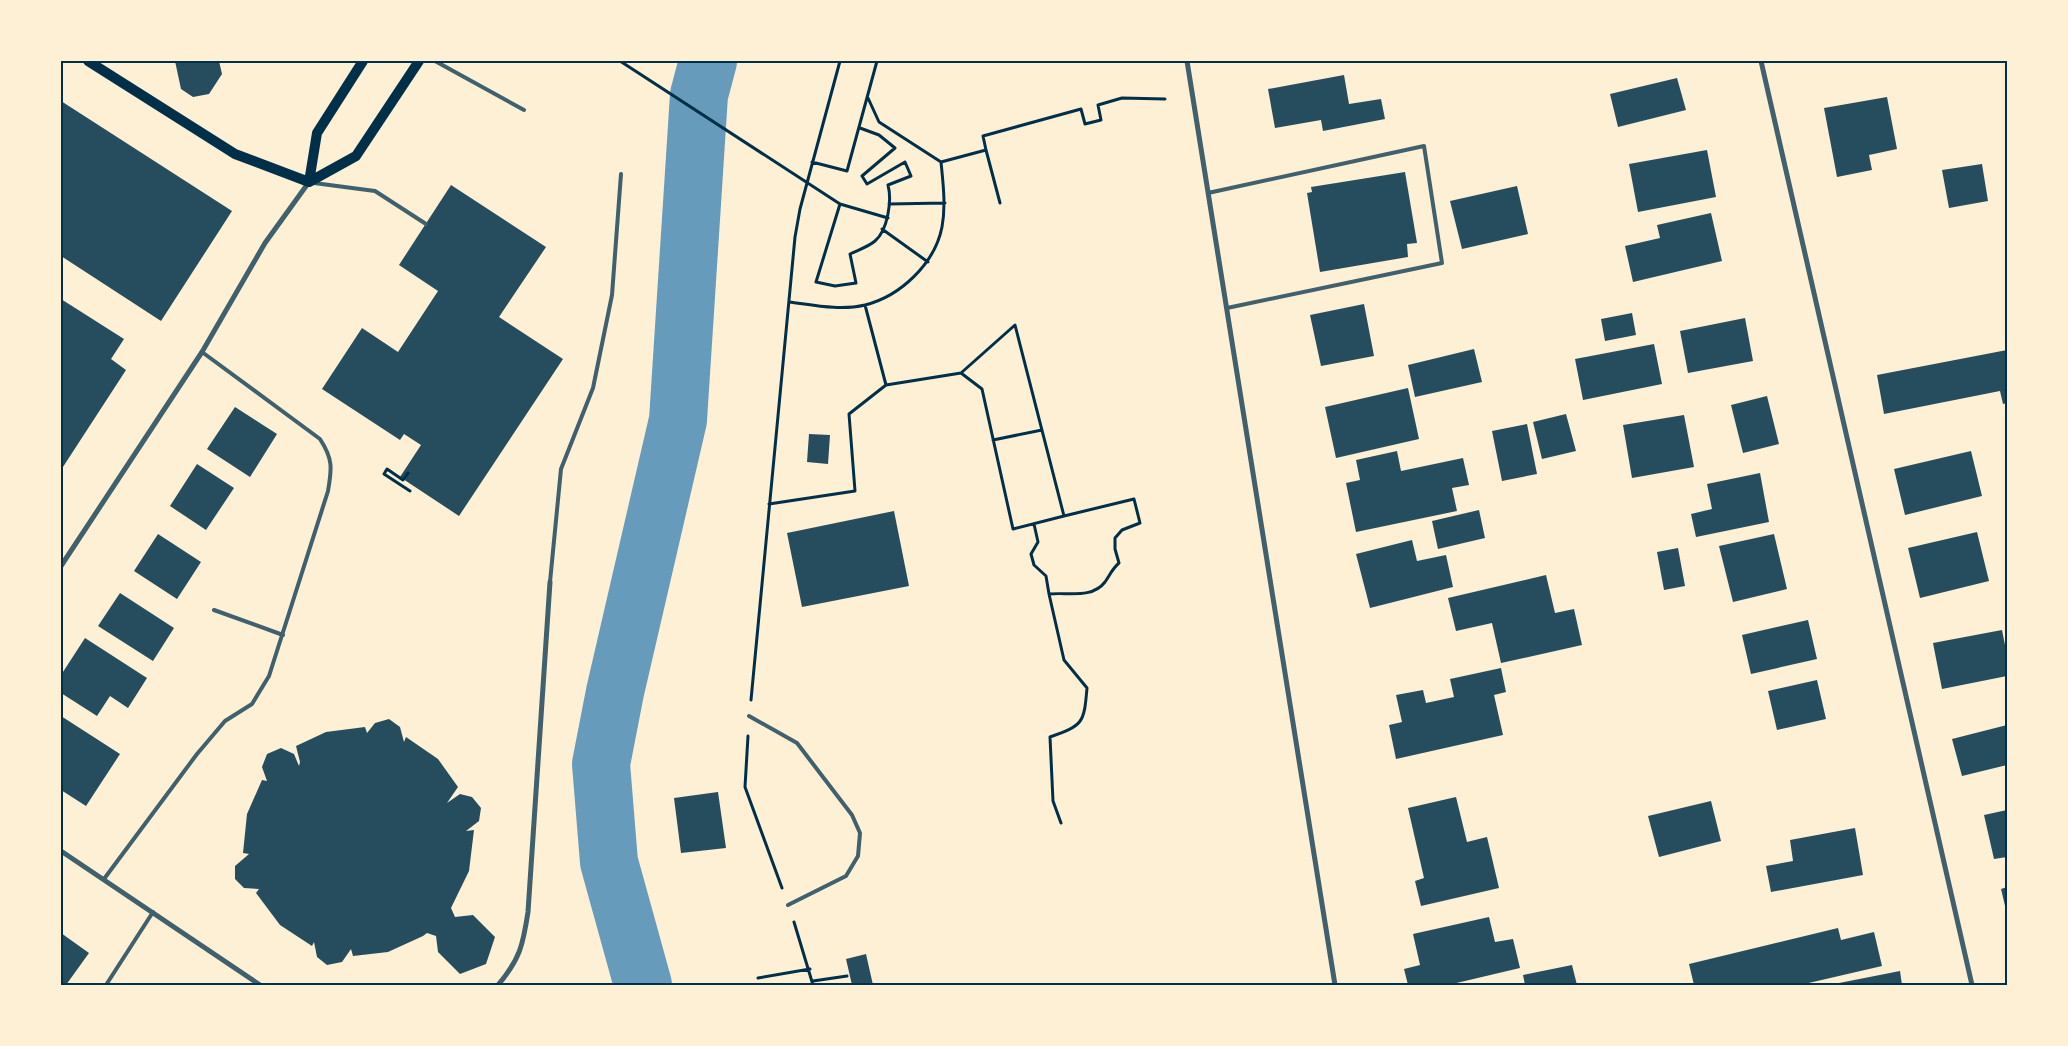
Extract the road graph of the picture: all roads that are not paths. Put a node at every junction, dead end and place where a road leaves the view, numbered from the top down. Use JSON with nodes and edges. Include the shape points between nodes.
{"nodes":[{"id":1,"x":88,"y":61,"type":"edge"},
{"id":2,"x":363,"y":61,"type":"edge"},
{"id":3,"x":419,"y":61,"type":"edge"},
{"id":4,"x":435,"y":61,"type":"edge"},
{"id":5,"x":1187,"y":61,"type":"edge"},
{"id":6,"x":1762,"y":61,"type":"edge"},
{"id":7,"x":524,"y":110,"type":"dead end"},
{"id":8,"x":621,"y":174,"type":"dead end"},
{"id":9,"x":309,"y":182,"type":"junction"},
{"id":10,"x":1208,"y":193,"type":"junction"},
{"id":11,"x":426,"y":224,"type":"dead end"},
{"id":12,"x":1227,"y":308,"type":"junction"},
{"id":13,"x":202,"y":352,"type":"junction"},
{"id":14,"x":61,"y":566,"type":"edge"},
{"id":15,"x":550,"y":582,"type":"joint"},
{"id":16,"x":214,"y":610,"type":"dead end"},
{"id":17,"x":282,"y":635,"type":"junction"},
{"id":18,"x":749,"y":716,"type":"road end"},
{"id":19,"x":61,"y":851,"type":"edge"},
{"id":20,"x":104,"y":879,"type":"junction"},
{"id":21,"x":788,"y":905,"type":"road end"},
{"id":22,"x":153,"y":912,"type":"junction"},
{"id":23,"x":106,"y":985,"type":"edge"},
{"id":24,"x":260,"y":985,"type":"edge"},
{"id":25,"x":498,"y":985,"type":"edge"},
{"id":26,"x":1335,"y":985,"type":"edge"},
{"id":27,"x":1972,"y":985,"type":"edge"}],
"edges":[{"from":1,"to":9,"type":"main road","via":[[236,154]]},
{"from":2,"to":9,"type":"main road","via":[[316,133]]},
{"from":3,"to":9,"type":"main road","via":[[356,156]]},
{"from":4,"to":7,"type":"lane"},
{"from":5,"to":10,"type":"street"},
{"from":6,"to":27,"type":"street"},
{"from":8,"to":15,"type":"lane","via":[[612,296],[593,388],[561,469]]},
{"from":9,"to":11,"type":"lane","via":[[375,191]]},
{"from":9,"to":13,"type":"street","via":[[265,243]]},
{"from":10,"to":12,"type":"street"},
{"from":10,"to":12,"type":"lane","via":[[1424,146],[1442,263]]},
{"from":12,"to":26,"type":"street"},
{"from":13,"to":14,"type":"street"},
{"from":13,"to":17,"type":"lane","via":[[320,439],[328,450],[332,467],[328,491]]},
{"from":15,"to":25,"type":"street","via":[[528,912],[519,956]]},
{"from":16,"to":17,"type":"lane"},
{"from":17,"to":20,"type":"lane","via":[[269,676],[252,704],[226,721],[197,754]]},
{"from":18,"to":21,"type":"lane","via":[[797,743],[852,815],[860,833],[858,856],[846,876]]},
{"from":19,"to":20,"type":"street"},
{"from":20,"to":22,"type":"street"},
{"from":22,"to":23,"type":"lane"},
{"from":22,"to":24,"type":"street"}]}
